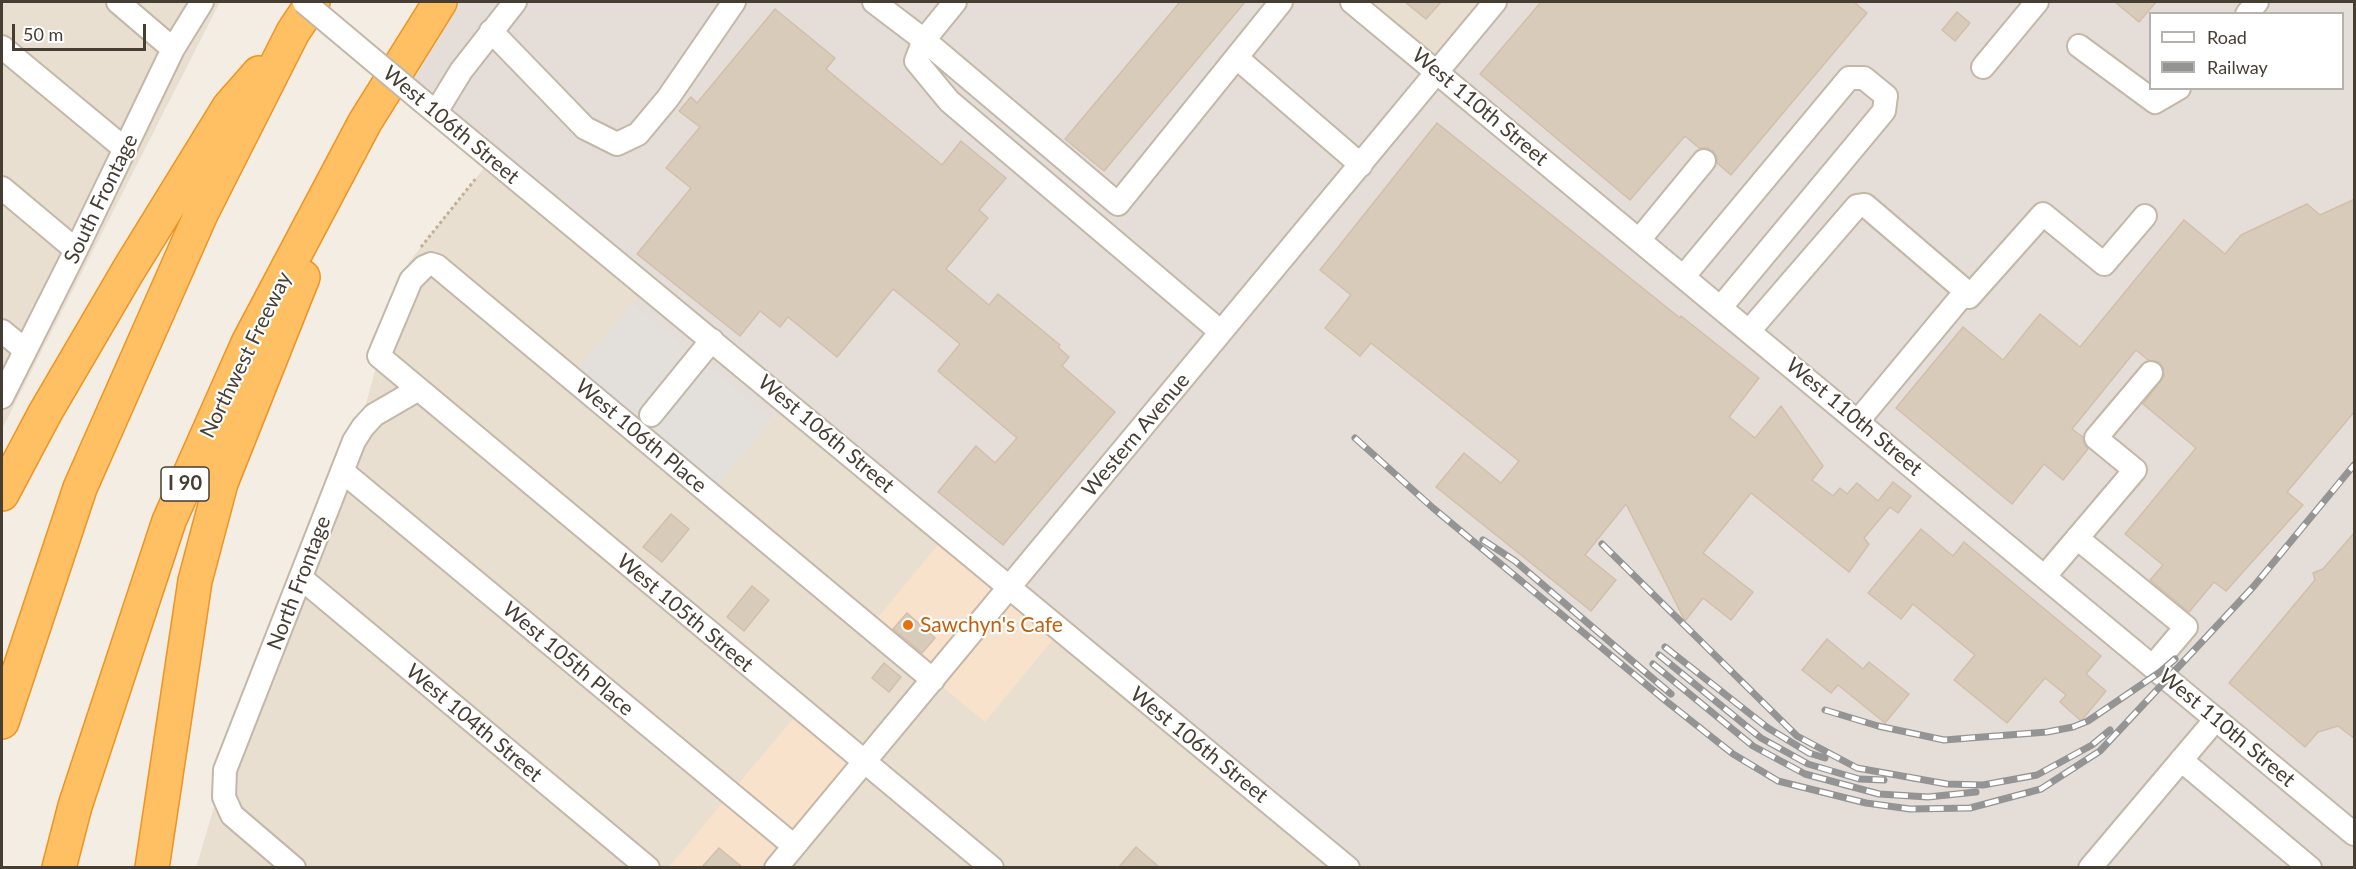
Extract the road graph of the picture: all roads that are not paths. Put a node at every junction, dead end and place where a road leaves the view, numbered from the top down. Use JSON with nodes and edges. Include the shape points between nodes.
{"nodes":[{"id":1,"x":118,"y":2,"type":"edge"},
{"id":2,"x":202,"y":2,"type":"edge"},
{"id":3,"x":304,"y":2,"type":"edge"},
{"id":4,"x":313,"y":2,"type":"edge"},
{"id":5,"x":440,"y":2,"type":"edge"},
{"id":6,"x":515,"y":2,"type":"edge"},
{"id":7,"x":734,"y":2,"type":"edge"},
{"id":8,"x":874,"y":2,"type":"edge"},
{"id":9,"x":956,"y":2,"type":"edge"},
{"id":10,"x":1281,"y":2,"type":"edge"},
{"id":11,"x":1352,"y":2,"type":"edge"},
{"id":12,"x":1495,"y":2,"type":"edge"},
{"id":13,"x":2037,"y":2,"type":"edge"},
{"id":14,"x":491,"y":31,"type":"junction"},
{"id":15,"x":293,"y":32,"type":"junction"},
{"id":16,"x":924,"y":40,"type":"junction"},
{"id":17,"x":2079,"y":46,"type":"dead end"},
{"id":18,"x":2,"y":47,"type":"edge"},
{"id":19,"x":173,"y":49,"type":"junction"},
{"id":20,"x":1237,"y":58,"type":"junction"},
{"id":21,"x":1983,"y":67,"type":"dead end"},
{"id":22,"x":1438,"y":72,"type":"junction"},
{"id":23,"x":2176,"y":90,"type":"edge"},
{"id":24,"x":429,"y":106,"type":"junction"},
{"id":25,"x":365,"y":122,"type":"junction"},
{"id":26,"x":125,"y":149,"type":"junction"},
{"id":27,"x":1704,"y":162,"type":"dead end"},
{"id":28,"x":1361,"y":165,"type":"junction"},
{"id":29,"x":2,"y":188,"type":"edge"},
{"id":30,"x":2145,"y":216,"type":"dead end"},
{"id":31,"x":1639,"y":240,"type":"junction"},
{"id":32,"x":76,"y":250,"type":"junction"},
{"id":33,"x":1684,"y":276,"type":"junction"},
{"id":34,"x":1961,"y":297,"type":"junction"},
{"id":35,"x":1721,"y":307,"type":"junction"},
{"id":36,"x":2,"y":331,"type":"edge"},
{"id":37,"x":1749,"y":331,"type":"junction"},
{"id":38,"x":1221,"y":332,"type":"junction"},
{"id":39,"x":712,"y":340,"type":"junction"},
{"id":40,"x":25,"y":350,"type":"junction"},
{"id":41,"x":379,"y":356,"type":"joint"},
{"id":42,"x":2151,"y":373,"type":"dead end"},
{"id":43,"x":417,"y":390,"type":"junction"},
{"id":44,"x":2,"y":397,"type":"edge"},
{"id":45,"x":651,"y":415,"type":"dead end"},
{"id":46,"x":1858,"y":421,"type":"junction"},
{"id":47,"x":342,"y":471,"type":"junction"},
{"id":48,"x":2,"y":494,"type":"edge"},
{"id":49,"x":2077,"y":538,"type":"junction"},
{"id":50,"x":2044,"y":576,"type":"junction"},
{"id":51,"x":301,"y":578,"type":"junction"},
{"id":52,"x":1008,"y":587,"type":"junction"},
{"id":53,"x":2153,"y":666,"type":"junction"},
{"id":54,"x":933,"y":680,"type":"junction"},
{"id":55,"x":2216,"y":718,"type":"junction"},
{"id":56,"x":2,"y":722,"type":"edge"},
{"id":57,"x":2181,"y":760,"type":"junction"},
{"id":58,"x":865,"y":763,"type":"junction"},
{"id":59,"x":2355,"y":834,"type":"edge"},
{"id":60,"x":794,"y":846,"type":"junction"},
{"id":61,"x":59,"y":867,"type":"edge"},
{"id":62,"x":152,"y":867,"type":"edge"},
{"id":63,"x":294,"y":867,"type":"edge"},
{"id":64,"x":648,"y":867,"type":"edge"},
{"id":65,"x":776,"y":867,"type":"edge"},
{"id":66,"x":992,"y":867,"type":"edge"},
{"id":67,"x":1348,"y":867,"type":"edge"},
{"id":68,"x":2090,"y":867,"type":"edge"},
{"id":69,"x":2310,"y":867,"type":"edge"}],
"edges":[{"from":1,"to":19,"type":"street"},
{"from":2,"to":19,"type":"street","name":"South Frontage"},
{"from":3,"to":24,"type":"street","name":"West 106th Street","bridge":true},
{"from":4,"to":15,"type":"highway"},
{"from":5,"to":25,"type":"highway","name":"Northwest Freeway","number":"I 90"},
{"from":6,"to":14,"type":"street"},
{"from":7,"to":14,"type":"street","via":[[668,98],[638,134],[617,144],[585,128]]},
{"from":8,"to":16,"type":"street"},
{"from":9,"to":16,"type":"street"},
{"from":10,"to":20,"type":"street"},
{"from":11,"to":22,"type":"street","name":"West 110th Street"},
{"from":12,"to":22,"type":"street","name":"Western Avenue"},
{"from":13,"to":21,"type":"street"},
{"from":14,"to":24,"type":"street"},
{"from":15,"to":48,"type":"highway","via":[[229,107],[128,271]]},
{"from":15,"to":56,"type":"highway","via":[[201,214],[80,488]]},
{"from":16,"to":20,"type":"street","via":[[1118,204]]},
{"from":16,"to":38,"type":"street","via":[[916,61],[949,101]]},
{"from":17,"to":23,"type":"street","via":[[2155,102]]},
{"from":18,"to":26,"type":"street"},
{"from":19,"to":26,"type":"street","name":"South Frontage"},
{"from":20,"to":28,"type":"street"},
{"from":22,"to":28,"type":"street","name":"Western Avenue"},
{"from":22,"to":31,"type":"street","name":"West 110th Street"},
{"from":24,"to":39,"type":"street","name":"West 106th Street"},
{"from":25,"to":61,"type":"highway","name":"Northwest Freeway","number":"I 90","via":[[248,343],[169,521],[75,806]]},
{"from":25,"to":62,"type":"highway","via":[[221,483],[195,581]]},
{"from":26,"to":32,"type":"street","name":"South Frontage"},
{"from":27,"to":31,"type":"street"},
{"from":28,"to":38,"type":"street","name":"Western Avenue"},
{"from":29,"to":32,"type":"street"},
{"from":30,"to":34,"type":"street","via":[[2104,264],[2043,214],[1970,297]]},
{"from":31,"to":33,"type":"street","name":"West 110th Street"},
{"from":32,"to":40,"type":"street","name":"South Frontage"},
{"from":33,"to":35,"type":"street","name":"West 110th Street"},
{"from":33,"to":35,"type":"street","via":[[1849,78],[1864,78],[1886,96],[1884,111]]},
{"from":34,"to":37,"type":"street","via":[[1962,288],[1865,205],[1857,206]]},
{"from":34,"to":46,"type":"street"},
{"from":35,"to":37,"type":"street","name":"West 110th Street"},
{"from":36,"to":40,"type":"street"},
{"from":37,"to":46,"type":"street","name":"West 110th Street"},
{"from":38,"to":52,"type":"street","name":"Western Avenue"},
{"from":39,"to":45,"type":"street"},
{"from":39,"to":52,"type":"street","name":"West 106th Street"},
{"from":40,"to":44,"type":"street","name":"South Frontage"},
{"from":41,"to":43,"type":"street","name":"West 105th Street"},
{"from":41,"to":54,"type":"street","name":"West 106th Place","via":[[411,280],[424,267],[437,266]]},
{"from":42,"to":49,"type":"street","via":[[2096,438],[2135,470]]},
{"from":43,"to":47,"type":"street","name":"North Frontage","via":[[368,421],[354,441]]},
{"from":43,"to":58,"type":"street","name":"West 105th Street"},
{"from":46,"to":50,"type":"street","name":"West 110th Street"},
{"from":47,"to":51,"type":"street","name":"North Frontage"},
{"from":47,"to":60,"type":"street","name":"West 105th Place"},
{"from":49,"to":50,"type":"street"},
{"from":49,"to":53,"type":"street","via":[[2186,627]]},
{"from":50,"to":53,"type":"street","name":"West 110th Street"},
{"from":51,"to":63,"type":"street","name":"North Frontage","via":[[225,770],[223,786],[225,803],[232,815]]},
{"from":51,"to":64,"type":"street","name":"West 104th Street"},
{"from":52,"to":54,"type":"street","name":"Western Avenue"},
{"from":52,"to":67,"type":"street","name":"West 106th Street"},
{"from":53,"to":55,"type":"street","name":"West 110th Street"},
{"from":54,"to":58,"type":"street","name":"Western Avenue"},
{"from":55,"to":57,"type":"street"},
{"from":55,"to":59,"type":"street","name":"West 110th Street"},
{"from":57,"to":68,"type":"street"},
{"from":57,"to":69,"type":"street"},
{"from":58,"to":60,"type":"street","name":"Western Avenue"},
{"from":58,"to":66,"type":"street","name":"West 105th Street"},
{"from":60,"to":65,"type":"street","name":"Western Avenue"}]}
